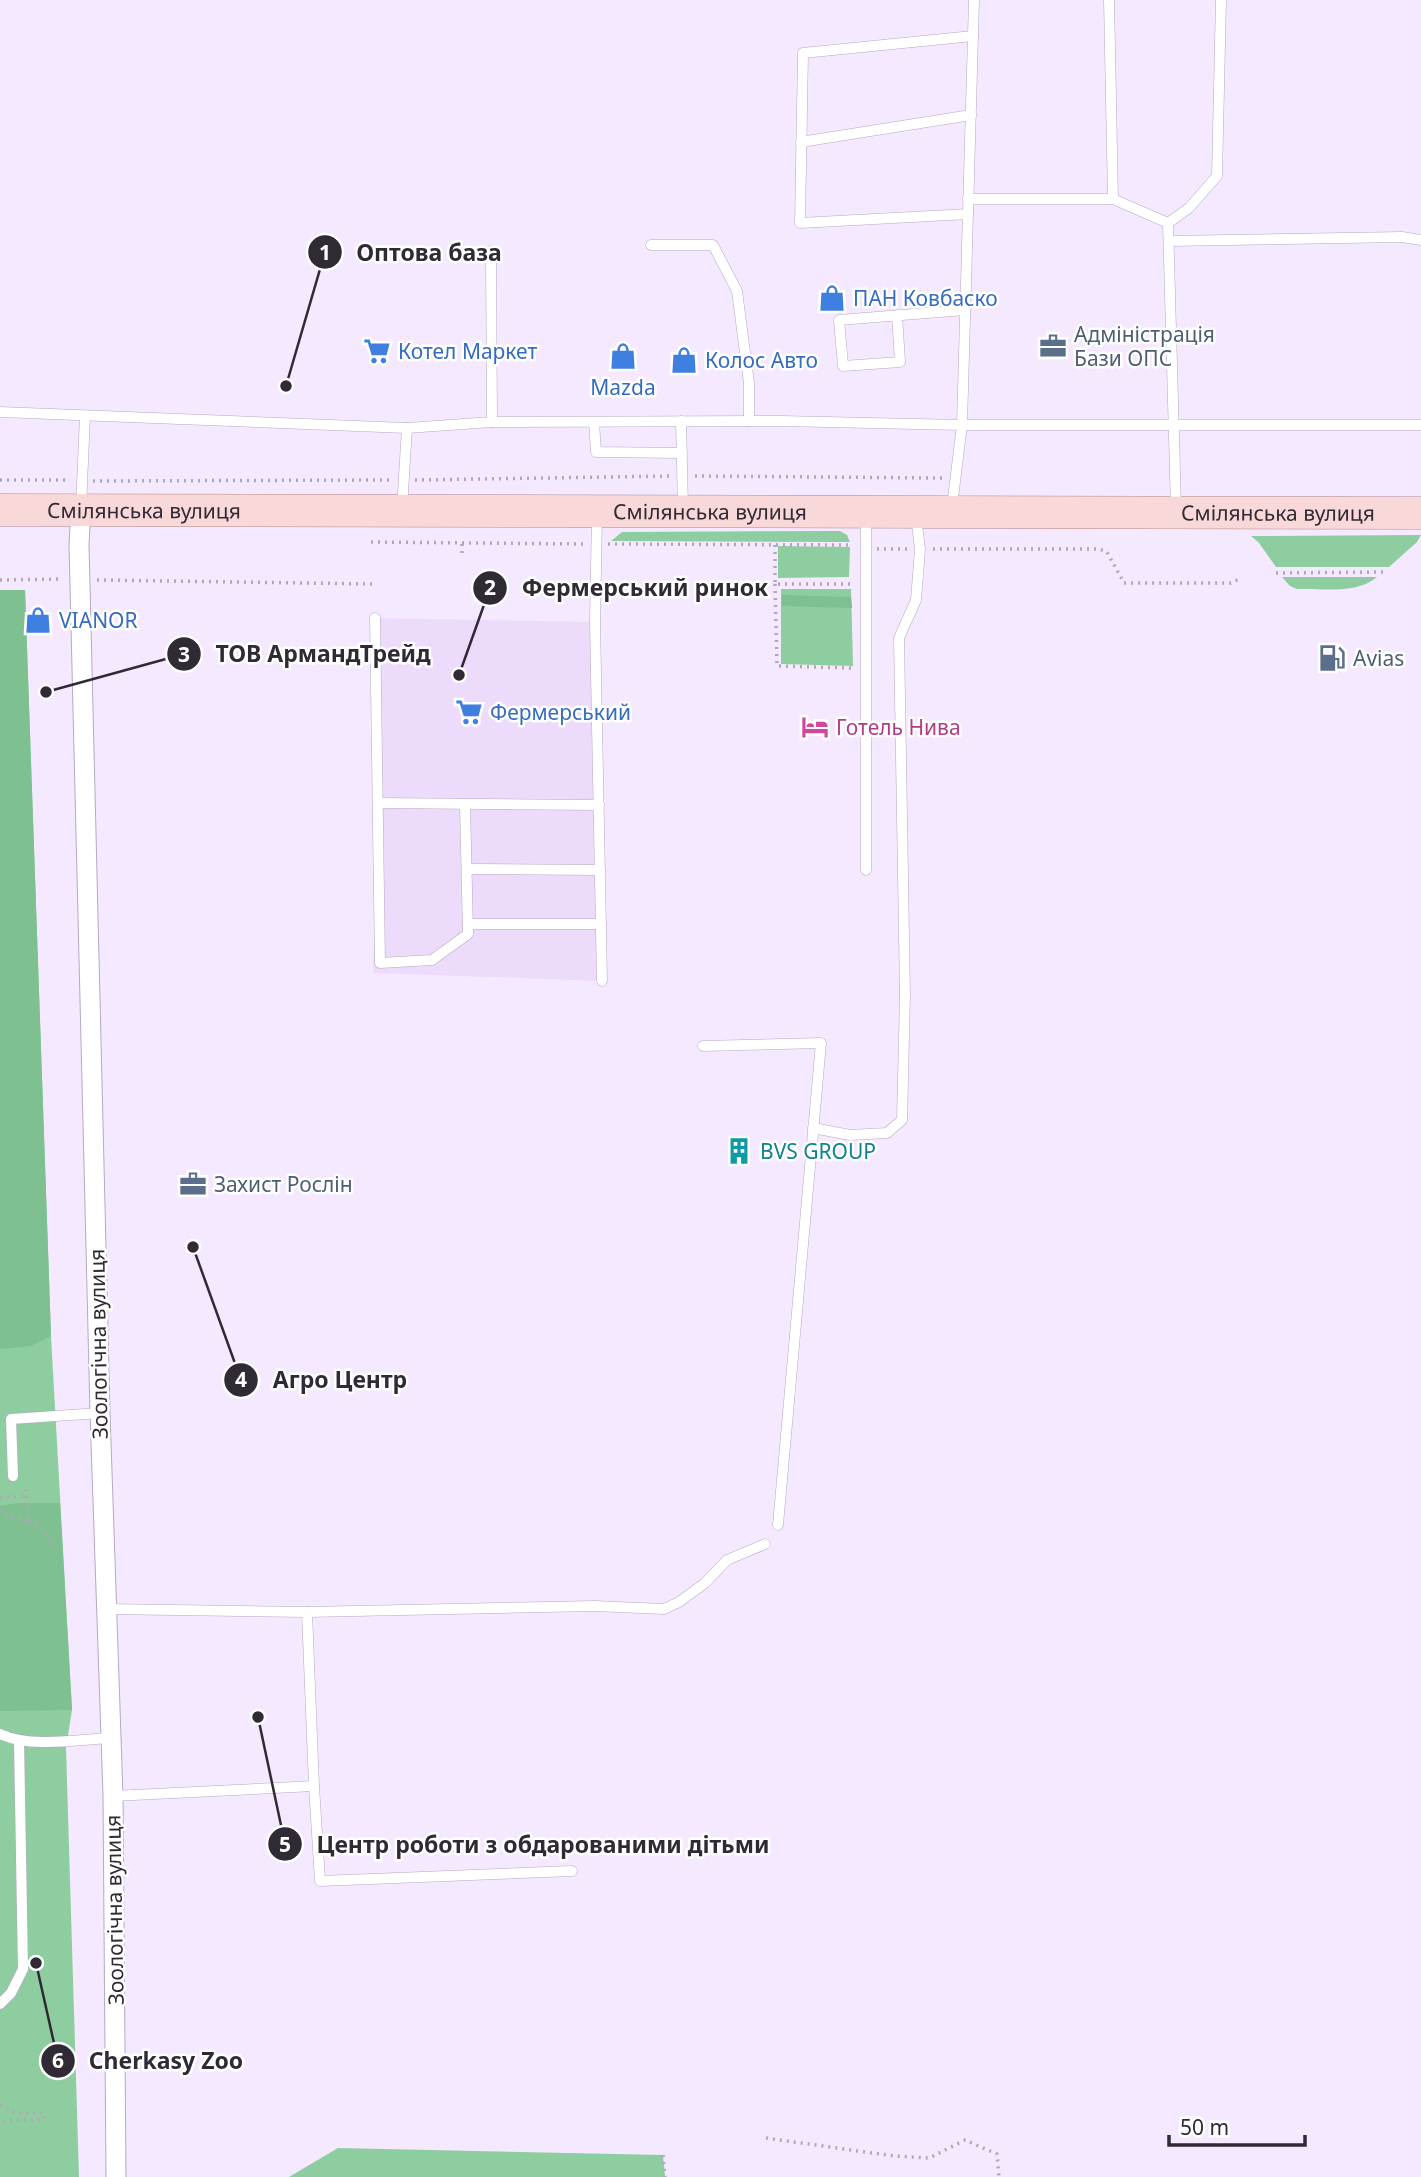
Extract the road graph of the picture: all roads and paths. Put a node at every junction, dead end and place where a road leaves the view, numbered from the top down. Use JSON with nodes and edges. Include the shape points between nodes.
{"nodes":[{"id":1,"x":974,"y":0,"type":"edge"},
{"id":2,"x":1109,"y":0,"type":"edge"},
{"id":3,"x":1221,"y":0,"type":"edge"},
{"id":4,"x":973,"y":36,"type":"junction"},
{"id":5,"x":971,"y":115,"type":"junction"},
{"id":6,"x":802,"y":142,"type":"junction"},
{"id":7,"x":968,"y":199,"type":"junction"},
{"id":8,"x":1113,"y":199,"type":"junction"},
{"id":9,"x":968,"y":214,"type":"junction"},
{"id":10,"x":1168,"y":223,"type":"junction"},
{"id":11,"x":1421,"y":240,"type":"edge"},
{"id":12,"x":1169,"y":241,"type":"junction"},
{"id":13,"x":651,"y":245,"type":"dead end"},
{"id":14,"x":491,"y":251,"type":"dead end"},
{"id":15,"x":965,"y":310,"type":"junction"},
{"id":16,"x":897,"y":315,"type":"junction"},
{"id":17,"x":0,"y":412,"type":"edge"},
{"id":18,"x":85,"y":416,"type":"junction"},
{"id":19,"x":681,"y":421,"type":"junction"},
{"id":20,"x":750,"y":421,"type":"junction"},
{"id":21,"x":492,"y":422,"type":"junction"},
{"id":22,"x":594,"y":422,"type":"junction"},
{"id":23,"x":962,"y":425,"type":"junction"},
{"id":24,"x":1421,"y":425,"type":"edge"},
{"id":25,"x":1173,"y":426,"type":"junction"},
{"id":26,"x":407,"y":428,"type":"junction"},
{"id":27,"x":682,"y":453,"type":"junction"},
{"id":28,"x":682,"y":476,"type":"junction"},
{"id":29,"x":956,"y":478,"type":"junction"},
{"id":30,"x":0,"y":480,"type":"edge"},
{"id":31,"x":82,"y":495,"type":"junction"},
{"id":32,"x":402,"y":496,"type":"junction"},
{"id":33,"x":0,"y":510,"type":"edge"},
{"id":34,"x":597,"y":511,"type":"junction"},
{"id":35,"x":683,"y":512,"type":"junction"},
{"id":36,"x":916,"y":512,"type":"junction"},
{"id":37,"x":1176,"y":512,"type":"junction"},
{"id":38,"x":866,"y":513,"type":"junction"},
{"id":39,"x":951,"y":513,"type":"junction"},
{"id":40,"x":1421,"y":513,"type":"edge"},
{"id":41,"x":371,"y":542,"type":"dead end"},
{"id":42,"x":462,"y":544,"type":"junction"},
{"id":43,"x":597,"y":544,"type":"junction"},
{"id":44,"x":775,"y":545,"type":"junction"},
{"id":45,"x":866,"y":549,"type":"junction"},
{"id":46,"x":919,"y":549,"type":"junction"},
{"id":47,"x":462,"y":554,"type":"dead end"},
{"id":48,"x":1387,"y":572,"type":"dead end"},
{"id":49,"x":1276,"y":573,"type":"dead end"},
{"id":50,"x":80,"y":579,"type":"junction"},
{"id":51,"x":1239,"y":579,"type":"dead end"},
{"id":52,"x":0,"y":580,"type":"edge"},
{"id":53,"x":775,"y":583,"type":"junction"},
{"id":54,"x":374,"y":584,"type":"dead end"},
{"id":55,"x":866,"y":584,"type":"junction"},
{"id":56,"x":375,"y":618,"type":"dead end"},
{"id":57,"x":866,"y":668,"type":"junction"},
{"id":58,"x":378,"y":803,"type":"junction"},
{"id":59,"x":465,"y":804,"type":"junction"},
{"id":60,"x":599,"y":805,"type":"junction"},
{"id":61,"x":467,"y":869,"type":"junction"},
{"id":62,"x":600,"y":870,"type":"junction"},
{"id":63,"x":866,"y":870,"type":"dead end"},
{"id":64,"x":468,"y":924,"type":"junction"},
{"id":65,"x":601,"y":925,"type":"junction"},
{"id":66,"x":602,"y":981,"type":"dead end"},
{"id":67,"x":702,"y":1046,"type":"dead end"},
{"id":68,"x":813,"y":1128,"type":"junction"},
{"id":69,"x":100,"y":1413,"type":"junction"},
{"id":70,"x":13,"y":1476,"type":"joint"},
{"id":71,"x":26,"y":1496,"type":"junction"},
{"id":72,"x":0,"y":1498,"type":"edge"},
{"id":73,"x":0,"y":1510,"type":"edge"},
{"id":74,"x":29,"y":1522,"type":"junction"},
{"id":75,"x":778,"y":1525,"type":"dead end"},
{"id":76,"x":765,"y":1544,"type":"dead end"},
{"id":77,"x":51,"y":1548,"type":"dead end"},
{"id":78,"x":106,"y":1609,"type":"junction"},
{"id":79,"x":307,"y":1612,"type":"junction"},
{"id":80,"x":0,"y":1734,"type":"edge"},
{"id":81,"x":110,"y":1738,"type":"junction"},
{"id":82,"x":19,"y":1740,"type":"junction"},
{"id":83,"x":314,"y":1786,"type":"junction"},
{"id":84,"x":113,"y":1796,"type":"junction"},
{"id":85,"x":572,"y":1871,"type":"dead end"},
{"id":86,"x":0,"y":2004,"type":"edge"},
{"id":87,"x":0,"y":2105,"type":"edge"},
{"id":88,"x":0,"y":2121,"type":"edge"},
{"id":89,"x":766,"y":2138,"type":"dead end"},
{"id":90,"x":663,"y":2155,"type":"dead end"},
{"id":91,"x":116,"y":2177,"type":"edge"},
{"id":92,"x":666,"y":2177,"type":"edge"},
{"id":93,"x":999,"y":2177,"type":"edge"}],
"edges":[{"from":1,"to":4,"type":"lane"},
{"from":2,"to":8,"type":"lane"},
{"from":3,"to":10,"type":"lane","via":[[1217,176],[1189,208]]},
{"from":4,"to":5,"type":"lane"},
{"from":4,"to":6,"type":"lane","via":[[803,53]]},
{"from":5,"to":6,"type":"lane"},
{"from":5,"to":7,"type":"lane"},
{"from":6,"to":9,"type":"lane","via":[[800,223]]},
{"from":7,"to":8,"type":"lane"},
{"from":7,"to":9,"type":"lane"},
{"from":8,"to":10,"type":"lane"},
{"from":9,"to":15,"type":"lane"},
{"from":10,"to":12,"type":"lane"},
{"from":11,"to":12,"type":"lane"},
{"from":12,"to":25,"type":"lane"},
{"from":13,"to":20,"type":"lane","via":[[713,245],[737,291]]},
{"from":14,"to":21,"type":"lane"},
{"from":15,"to":16,"type":"lane"},
{"from":15,"to":23,"type":"lane"},
{"from":16,"to":16,"type":"lane","via":[[839,320],[843,366],[900,362]]},
{"from":17,"to":18,"type":"lane"},
{"from":18,"to":26,"type":"lane"},
{"from":18,"to":31,"type":"lane"},
{"from":19,"to":20,"type":"lane"},
{"from":19,"to":22,"type":"lane"},
{"from":19,"to":27,"type":"lane"},
{"from":20,"to":23,"type":"lane"},
{"from":21,"to":22,"type":"lane"},
{"from":21,"to":26,"type":"lane"},
{"from":22,"to":27,"type":"lane","via":[[596,452]]},
{"from":23,"to":25,"type":"lane"},
{"from":23,"to":29,"type":"lane"},
{"from":24,"to":25,"type":"lane"},
{"from":25,"to":37,"type":"lane"},
{"from":26,"to":32,"type":"lane"},
{"from":27,"to":28,"type":"lane"},
{"from":28,"to":29,"type":"path"},
{"from":28,"to":32,"type":"path"},
{"from":28,"to":35,"type":"lane"},
{"from":29,"to":39,"type":"lane"},
{"from":30,"to":31,"type":"path"},
{"from":31,"to":32,"type":"main road","name":"Смілянська вулиця"},
{"from":31,"to":32,"type":"path"},
{"from":31,"to":33,"type":"main road","name":"Смілянська вулиця"},
{"from":31,"to":50,"type":"street","name":"Зоологічна вулиця"},
{"from":32,"to":34,"type":"main road","name":"Смілянська вулиця"},
{"from":34,"to":35,"type":"main road","name":"Смілянська вулиця"},
{"from":34,"to":43,"type":"lane"},
{"from":35,"to":38,"type":"main road","name":"Смілянська вулиця"},
{"from":36,"to":38,"type":"main road","name":"Смілянська вулиця"},
{"from":36,"to":39,"type":"main road","name":"Смілянська вулиця"},
{"from":36,"to":46,"type":"lane"},
{"from":37,"to":39,"type":"main road","name":"Смілянська вулиця"},
{"from":37,"to":40,"type":"main road","name":"Смілянська вулиця"},
{"from":38,"to":45,"type":"lane"},
{"from":41,"to":42,"type":"path"},
{"from":42,"to":43,"type":"path"},
{"from":42,"to":47,"type":"path"},
{"from":43,"to":44,"type":"path"},
{"from":43,"to":60,"type":"lane"},
{"from":44,"to":45,"type":"path","via":[[849,544]]},
{"from":44,"to":53,"type":"path"},
{"from":45,"to":46,"type":"path"},
{"from":45,"to":55,"type":"lane"},
{"from":46,"to":51,"type":"path","via":[[1099,549],[1107,552],[1124,583],[1231,583]]},
{"from":46,"to":68,"type":"lane","via":[[916,600],[899,638],[905,995],[902,1120],[887,1133],[850,1135]]},
{"from":48,"to":49,"type":"path"},
{"from":50,"to":52,"type":"path"},
{"from":50,"to":54,"type":"path"},
{"from":50,"to":69,"type":"street","name":"Зоологічна вулиця"},
{"from":53,"to":55,"type":"path"},
{"from":53,"to":57,"type":"path","via":[[777,666]]},
{"from":55,"to":57,"type":"lane"},
{"from":56,"to":58,"type":"lane"},
{"from":57,"to":63,"type":"lane"},
{"from":58,"to":59,"type":"lane"},
{"from":58,"to":64,"type":"lane","via":[[380,963],[432,960],[468,934]]},
{"from":59,"to":60,"type":"lane"},
{"from":59,"to":61,"type":"lane"},
{"from":60,"to":62,"type":"lane"},
{"from":61,"to":62,"type":"lane"},
{"from":61,"to":64,"type":"lane"},
{"from":62,"to":65,"type":"lane"},
{"from":64,"to":65,"type":"lane"},
{"from":65,"to":66,"type":"lane"},
{"from":67,"to":68,"type":"lane","via":[[821,1043]]},
{"from":68,"to":75,"type":"lane"},
{"from":69,"to":70,"type":"lane","via":[[11,1419]]},
{"from":69,"to":78,"type":"street","name":"Зоологічна вулиця"},
{"from":70,"to":71,"type":"path","via":[[24,1475]]},
{"from":71,"to":72,"type":"path"},
{"from":71,"to":74,"type":"path"},
{"from":73,"to":74,"type":"path"},
{"from":74,"to":77,"type":"path","via":[[44,1530]]},
{"from":76,"to":79,"type":"lane","via":[[727,1560],[705,1583],[664,1609],[595,1606]]},
{"from":78,"to":79,"type":"lane"},
{"from":78,"to":81,"type":"street","name":"Зоологічна вулиця"},
{"from":79,"to":83,"type":"lane"},
{"from":80,"to":82,"type":"lane"},
{"from":81,"to":82,"type":"lane"},
{"from":81,"to":84,"type":"street","name":"Зоологічна вулиця"},
{"from":82,"to":86,"type":"lane","via":[[23,1969]]},
{"from":83,"to":84,"type":"lane"},
{"from":83,"to":85,"type":"lane","via":[[320,1881]]},
{"from":84,"to":91,"type":"street","name":"Зоологічна вулиця"},
{"from":87,"to":88,"type":"path","via":[[16,2113],[44,2113],[44,2119]]},
{"from":89,"to":93,"type":"path","via":[[929,2158],[965,2140],[997,2154]]},
{"from":90,"to":92,"type":"path"}]}
